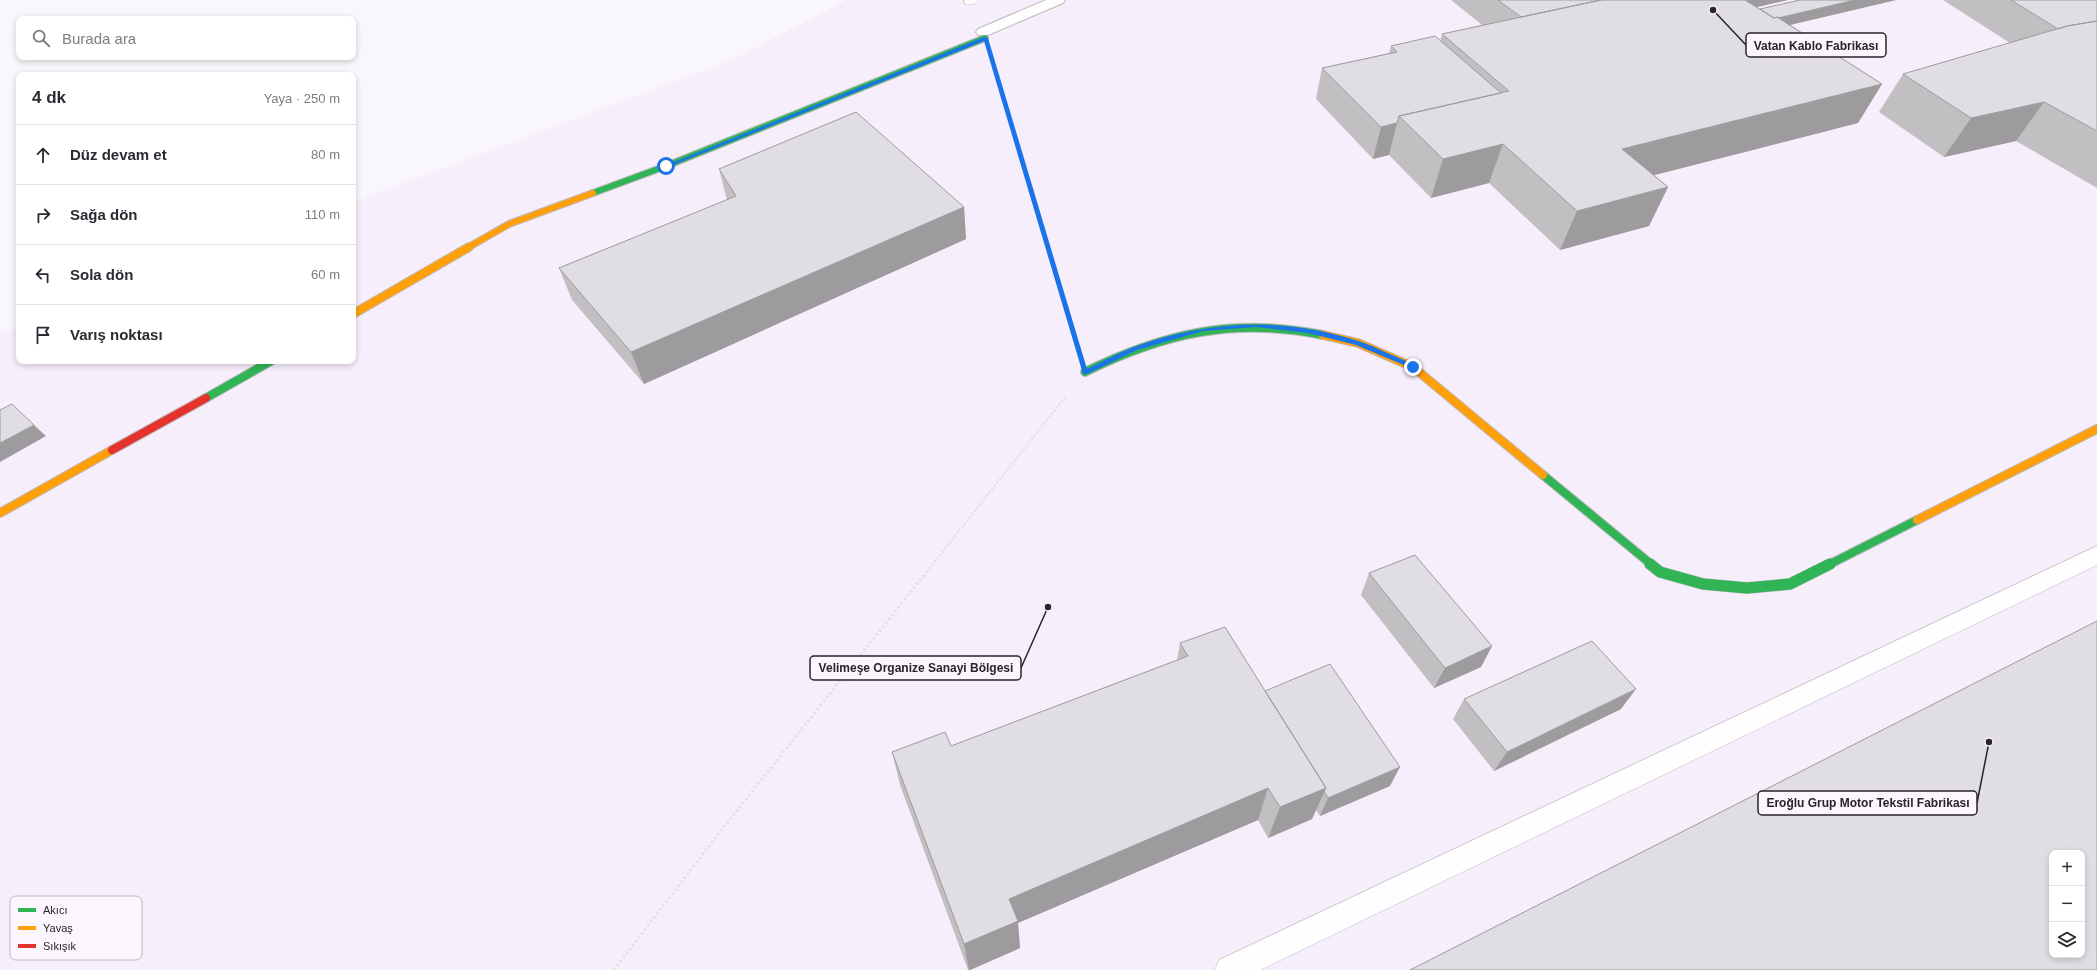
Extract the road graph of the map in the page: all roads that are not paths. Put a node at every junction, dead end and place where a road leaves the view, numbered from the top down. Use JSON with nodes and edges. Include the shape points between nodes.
{"nodes":[{"id":1,"x":1058,"y":0,"type":"edge"},
{"id":2,"x":984,"y":35,"type":"joint"},
{"id":3,"x":356,"y":312,"type":"edge"},
{"id":4,"x":266,"y":364,"type":"edge"},
{"id":5,"x":1085,"y":372,"type":"road end"},
{"id":6,"x":2097,"y":430,"type":"edge"},
{"id":7,"x":0,"y":512,"type":"edge"},
{"id":8,"x":2097,"y":555,"type":"edge"},
{"id":9,"x":1229,"y":970,"type":"edge"}],
"edges":[{"from":1,"to":2,"type":"street"},
{"from":2,"to":3,"type":"street","via":[[666,166],[509,224]]},
{"from":4,"to":7,"type":"street"},
{"from":5,"to":6,"type":"street","via":[[1135,348],[1203,329],[1256,325],[1308,331],[1358,343],[1413,367],[1660,572],[1703,584],[1747,588],[1790,584]]},
{"from":8,"to":9,"type":"lane"}]}
